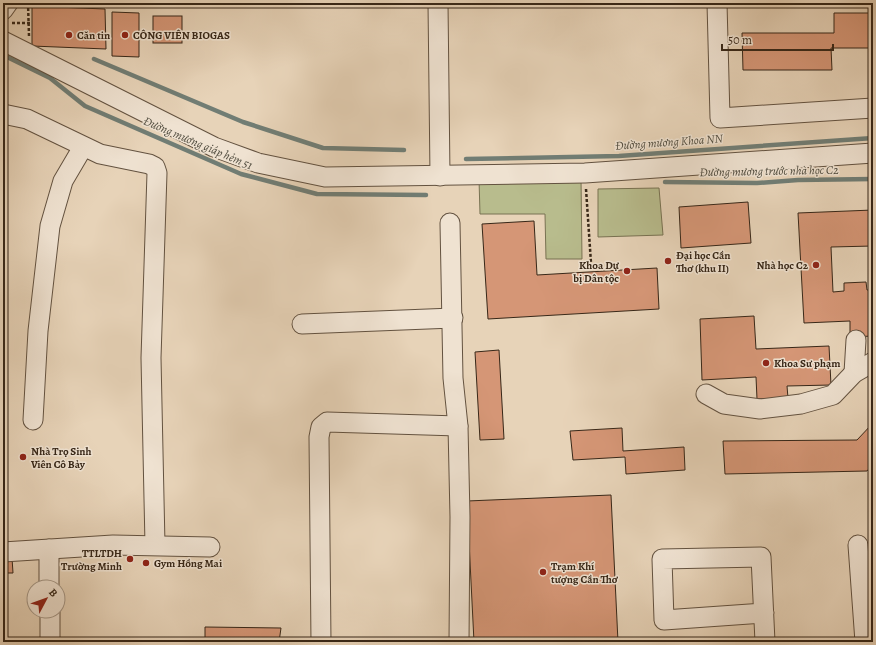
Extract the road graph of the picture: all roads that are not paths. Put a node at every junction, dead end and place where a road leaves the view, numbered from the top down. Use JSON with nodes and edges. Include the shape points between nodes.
{"nodes":[{"id":1,"x":8,"y":3,"type":"edge"},
{"id":2,"x":438,"y":3,"type":"edge"},
{"id":3,"x":717,"y":3,"type":"edge"},
{"id":4,"x":5,"y":25,"type":"edge"},
{"id":5,"x":873,"y":108,"type":"edge"},
{"id":6,"x":3,"y":114,"type":"edge"},
{"id":7,"x":83,"y":147,"type":"junction"},
{"id":8,"x":873,"y":153,"type":"edge"},
{"id":9,"x":440,"y":176,"type":"junction"},
{"id":10,"x":450,"y":223,"type":"dead end"},
{"id":11,"x":453,"y":318,"type":"junction"},
{"id":12,"x":302,"y":324,"type":"dead end"},
{"id":13,"x":856,"y":340,"type":"dead end"},
{"id":14,"x":873,"y":362,"type":"edge"},
{"id":15,"x":854,"y":373,"type":"junction"},
{"id":16,"x":706,"y":394,"type":"dead end"},
{"id":17,"x":33,"y":420,"type":"dead end"},
{"id":18,"x":458,"y":426,"type":"junction"},
{"id":19,"x":155,"y":545,"type":"junction"},
{"id":20,"x":858,"y":546,"type":"dead end"},
{"id":21,"x":210,"y":547,"type":"dead end"},
{"id":22,"x":49,"y":549,"type":"junction"},
{"id":23,"x":3,"y":552,"type":"edge"},
{"id":24,"x":49,"y":579,"type":"edge"},
{"id":25,"x":764,"y":613,"type":"junction"},
{"id":26,"x":50,"y":619,"type":"edge"},
{"id":27,"x":50,"y":642,"type":"edge"},
{"id":28,"x":322,"y":642,"type":"edge"},
{"id":29,"x":459,"y":642,"type":"edge"},
{"id":30,"x":765,"y":642,"type":"edge"},
{"id":31,"x":865,"y":642,"type":"edge"}],
"edges":[{"from":1,"to":4,"type":"street"},
{"from":2,"to":9,"type":"street"},
{"from":3,"to":5,"type":"street","via":[[720,118]]},
{"from":4,"to":9,"type":"street","via":[[29,54],[214,147],[258,163],[326,177]]},
{"from":6,"to":7,"type":"street","via":[[27,119]]},
{"from":7,"to":17,"type":"street","via":[[63,181],[50,226],[38,331]]},
{"from":7,"to":19,"type":"street","via":[[100,154],[149,164],[155,167],[157,173],[152,358]]},
{"from":8,"to":9,"type":"street","via":[[586,173]]},
{"from":10,"to":11,"type":"street"},
{"from":11,"to":12,"type":"street"},
{"from":11,"to":18,"type":"street","via":[[453,378]]},
{"from":13,"to":15,"type":"street"},
{"from":14,"to":15,"type":"street"},
{"from":15,"to":16,"type":"street","via":[[833,395],[801,404],[760,409],[724,404]]},
{"from":18,"to":28,"type":"street","via":[[327,422],[321,427],[319,437]]},
{"from":18,"to":29,"type":"street"},
{"from":19,"to":21,"type":"street"},
{"from":19,"to":22,"type":"street"},
{"from":20,"to":31,"type":"street"},
{"from":22,"to":23,"type":"street"},
{"from":22,"to":24,"type":"street"},
{"from":25,"to":25,"type":"street","via":[[761,557],[662,559],[664,620]]},
{"from":25,"to":30,"type":"street"},
{"from":26,"to":27,"type":"street"}]}
